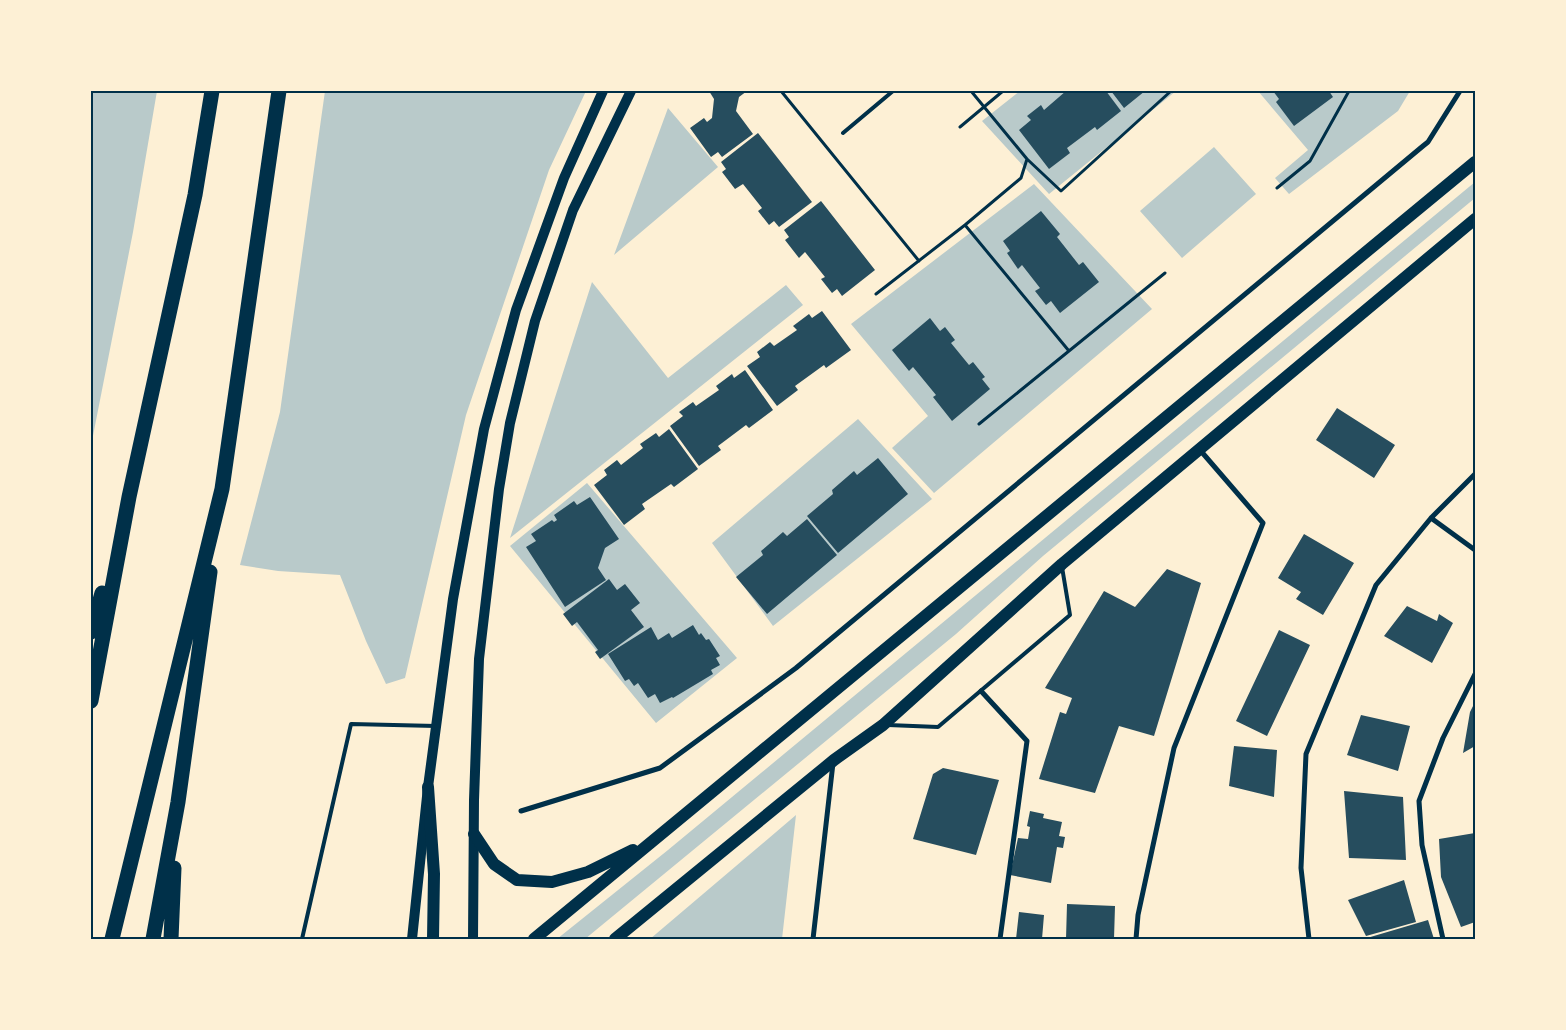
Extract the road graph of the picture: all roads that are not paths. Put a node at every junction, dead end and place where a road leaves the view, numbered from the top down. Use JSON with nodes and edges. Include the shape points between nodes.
{"nodes":[{"id":1,"x":212,"y":91,"type":"edge"},
{"id":2,"x":279,"y":91,"type":"edge"},
{"id":3,"x":603,"y":91,"type":"edge"},
{"id":4,"x":631,"y":91,"type":"edge"},
{"id":5,"x":893,"y":91,"type":"edge"},
{"id":6,"x":1460,"y":91,"type":"edge"},
{"id":7,"x":843,"y":133,"type":"dead end"},
{"id":8,"x":1475,"y":162,"type":"edge"},
{"id":9,"x":1475,"y":219,"type":"edge"},
{"id":10,"x":1199,"y":449,"type":"junction"},
{"id":11,"x":1475,"y":474,"type":"edge"},
{"id":12,"x":222,"y":489,"type":"junction"},
{"id":13,"x":129,"y":497,"type":"junction"},
{"id":14,"x":1431,"y":518,"type":"junction"},
{"id":15,"x":1475,"y":550,"type":"edge"},
{"id":16,"x":1062,"y":564,"type":"junction"},
{"id":17,"x":91,"y":632,"type":"edge"},
{"id":18,"x":1475,"y":674,"type":"edge"},
{"id":19,"x":981,"y":691,"type":"junction"},
{"id":20,"x":91,"y":701,"type":"edge"},
{"id":21,"x":883,"y":725,"type":"junction"},
{"id":22,"x":436,"y":726,"type":"junction"},
{"id":23,"x":834,"y":760,"type":"junction"},
{"id":24,"x":428,"y":787,"type":"junction"},
{"id":25,"x":178,"y":802,"type":"junction"},
{"id":26,"x":521,"y":811,"type":"dead end"},
{"id":27,"x":474,"y":834,"type":"junction"},
{"id":28,"x":651,"y":841,"type":"junction"},
{"id":29,"x":112,"y":939,"type":"edge"},
{"id":30,"x":154,"y":939,"type":"edge"},
{"id":31,"x":171,"y":939,"type":"edge"},
{"id":32,"x":302,"y":939,"type":"edge"},
{"id":33,"x":412,"y":939,"type":"edge"},
{"id":34,"x":432,"y":939,"type":"edge"},
{"id":35,"x":473,"y":939,"type":"edge"},
{"id":36,"x":534,"y":939,"type":"edge"},
{"id":37,"x":615,"y":939,"type":"edge"},
{"id":38,"x":813,"y":939,"type":"edge"},
{"id":39,"x":1000,"y":939,"type":"edge"},
{"id":40,"x":1136,"y":939,"type":"edge"},
{"id":41,"x":1309,"y":939,"type":"edge"},
{"id":42,"x":1443,"y":939,"type":"edge"}],
"edges":[{"from":1,"to":13,"type":"highway","via":[[195,195]]},
{"from":2,"to":12,"type":"highway"},
{"from":3,"to":22,"type":"main road","via":[[564,178],[516,310],[484,429],[453,599]]},
{"from":4,"to":27,"type":"main road","via":[[572,210],[534,321],[510,423],[499,489],[480,659]]},
{"from":5,"to":7,"type":"lane"},
{"from":6,"to":26,"type":"street","via":[[1428,142],[796,668],[660,768]]},
{"from":8,"to":28,"type":"main road"},
{"from":9,"to":10,"type":"main road"},
{"from":10,"to":16,"type":"main road"},
{"from":10,"to":40,"type":"street","via":[[1263,523],[1174,748],[1138,915]]},
{"from":11,"to":14,"type":"street"},
{"from":12,"to":25,"type":"highway"},
{"from":12,"to":29,"type":"highway"},
{"from":13,"to":17,"type":"highway"},
{"from":13,"to":20,"type":"highway"},
{"from":14,"to":15,"type":"street"},
{"from":14,"to":41,"type":"street","via":[[1376,585],[1306,754],[1301,868]]},
{"from":16,"to":19,"type":"lane","via":[[1070,616]]},
{"from":16,"to":21,"type":"main road"},
{"from":18,"to":42,"type":"street","via":[[1443,738],[1419,801],[1422,845]]},
{"from":19,"to":21,"type":"lane","via":[[938,727]]},
{"from":19,"to":39,"type":"street","via":[[1027,741]]},
{"from":21,"to":23,"type":"main road"},
{"from":22,"to":24,"type":"main road"},
{"from":22,"to":32,"type":"lane","via":[[351,724]]},
{"from":23,"to":37,"type":"main road"},
{"from":23,"to":38,"type":"street"},
{"from":24,"to":33,"type":"main road"},
{"from":24,"to":34,"type":"main road","via":[[434,874]]},
{"from":25,"to":30,"type":"highway"},
{"from":25,"to":31,"type":"highway"},
{"from":27,"to":28,"type":"main road","via":[[494,864],[517,880],[552,882],[588,872]]},
{"from":27,"to":35,"type":"main road"},
{"from":28,"to":36,"type":"main road"}]}
